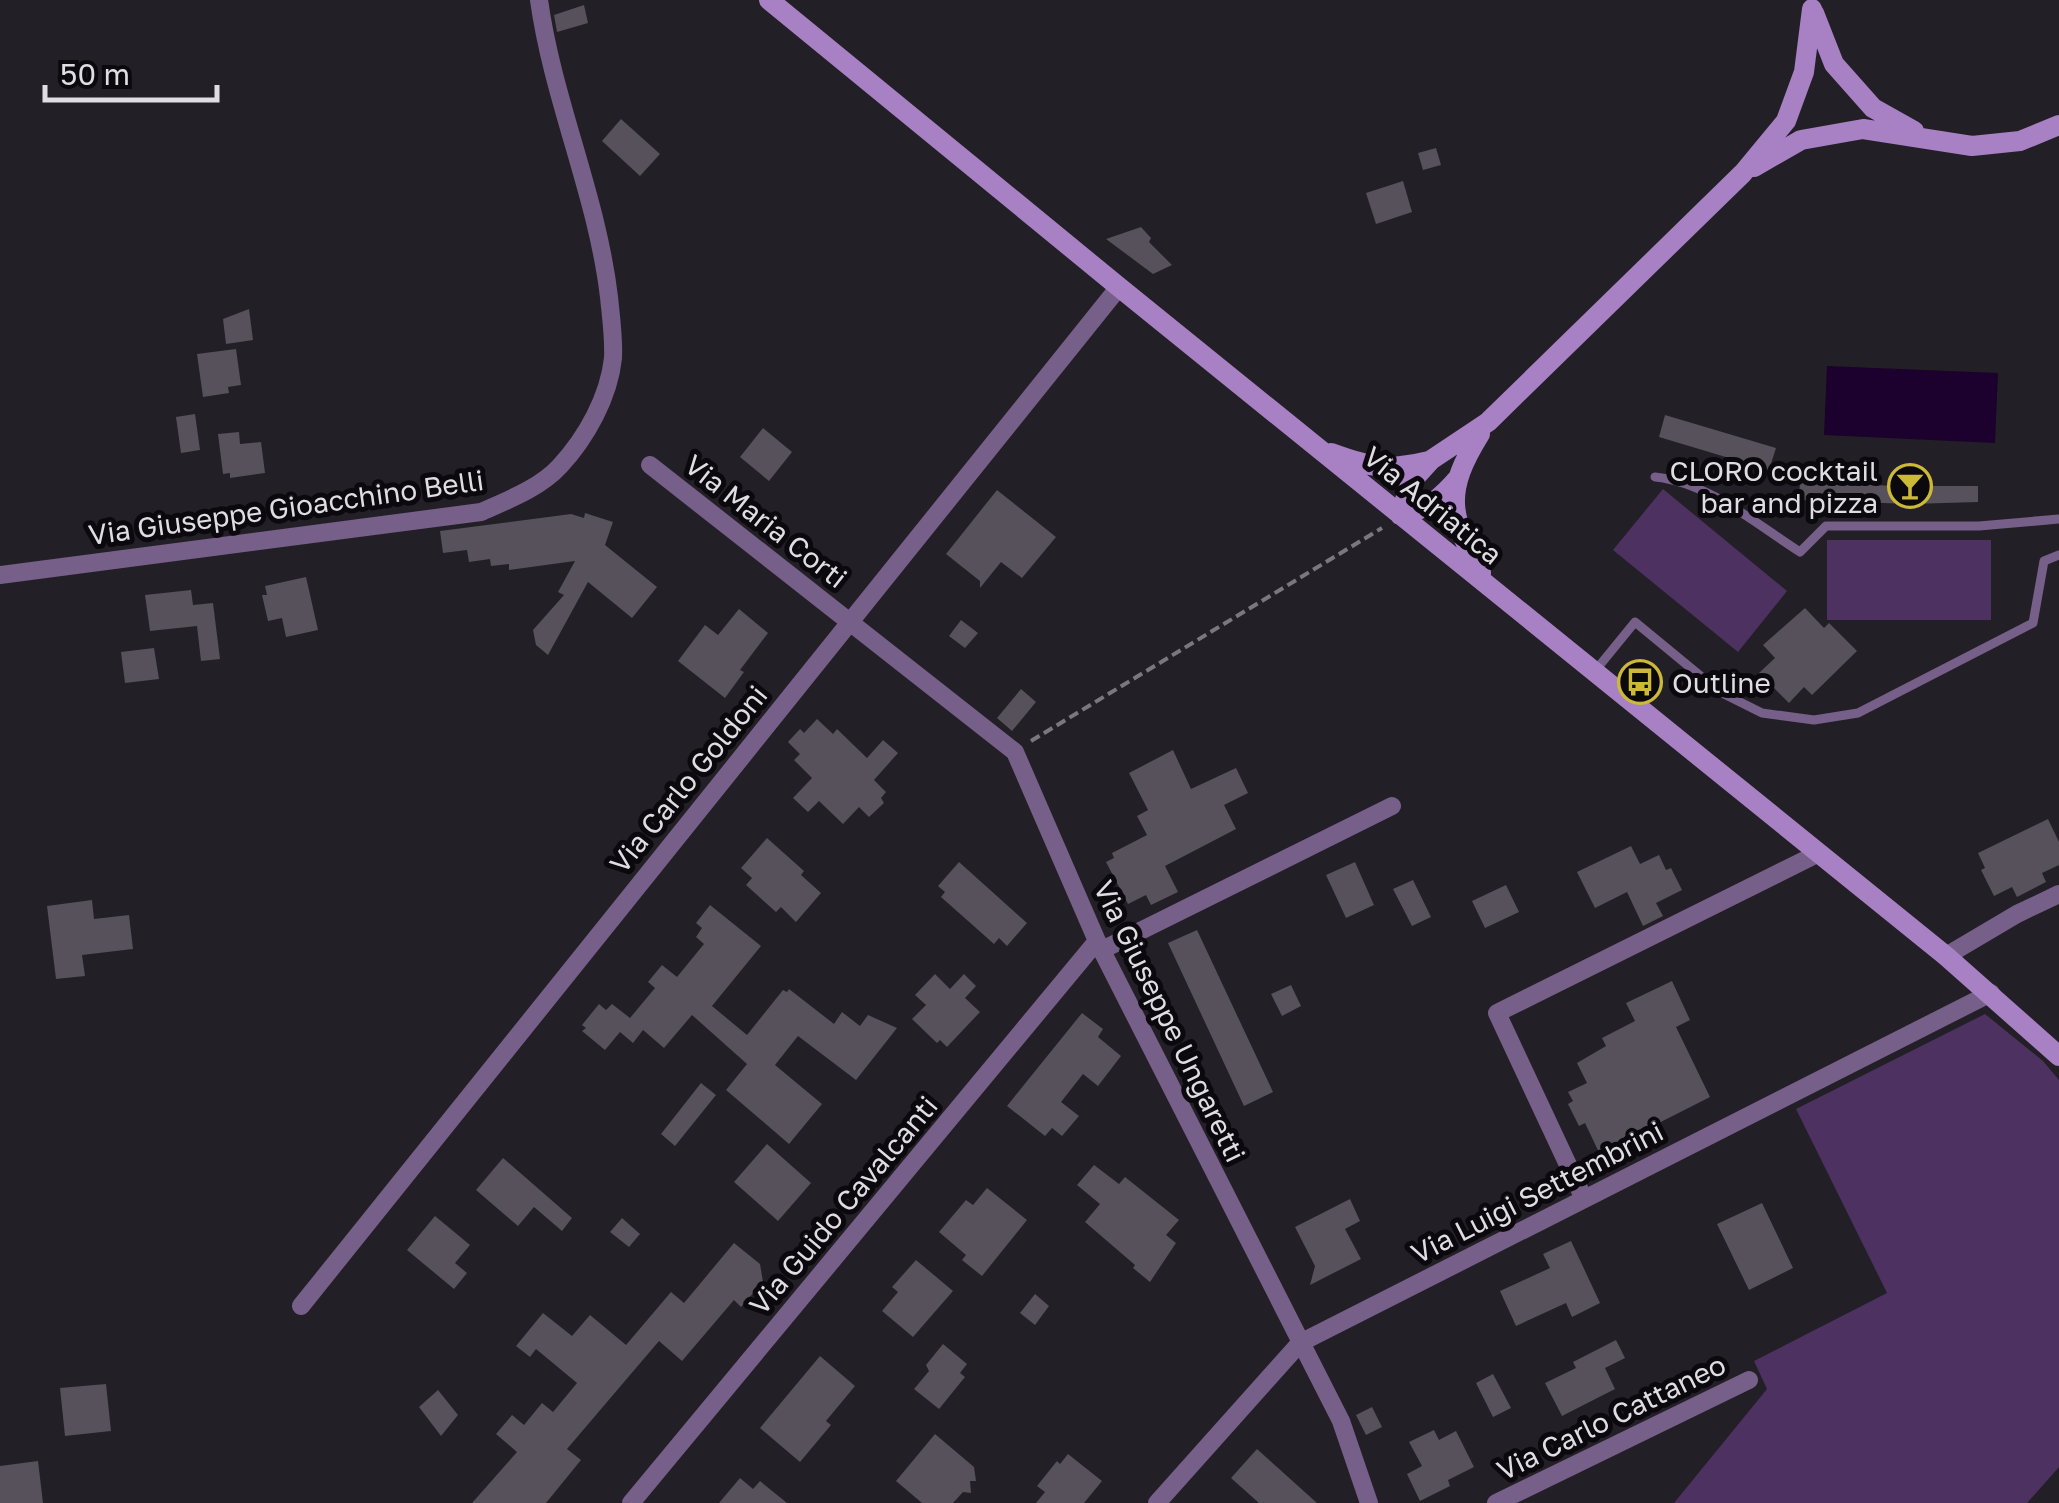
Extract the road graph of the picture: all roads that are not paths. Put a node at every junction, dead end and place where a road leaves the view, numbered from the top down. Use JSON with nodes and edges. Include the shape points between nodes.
{"nodes":[{"id":1,"x":539,"y":0,"type":"edge"},
{"id":2,"x":769,"y":0,"type":"edge"},
{"id":3,"x":1812,"y":4,"type":"edge"},
{"id":4,"x":2059,"y":126,"type":"edge"},
{"id":5,"x":1925,"y":137,"type":"junction"},
{"id":6,"x":1744,"y":173,"type":"junction"},
{"id":7,"x":1119,"y":287,"type":"junction"},
{"id":8,"x":1488,"y":422,"type":"junction"},
{"id":9,"x":1318,"y":448,"type":"junction"},
{"id":10,"x":1431,"y":460,"type":"junction"},
{"id":11,"x":650,"y":465,"type":"dead end"},
{"id":12,"x":1459,"y":477,"type":"junction"},
{"id":13,"x":1655,"y":477,"type":"dead end"},
{"id":14,"x":1400,"y":515,"type":"junction"},
{"id":15,"x":2059,"y":519,"type":"edge"},
{"id":16,"x":2059,"y":556,"type":"edge"},
{"id":17,"x":0,"y":575,"type":"edge"},
{"id":18,"x":1486,"y":584,"type":"junction"},
{"id":19,"x":849,"y":621,"type":"junction"},
{"id":20,"x":1595,"y":671,"type":"junction"},
{"id":21,"x":1392,"y":806,"type":"dead end"},
{"id":22,"x":1819,"y":853,"type":"junction"},
{"id":23,"x":2059,"y":894,"type":"edge"},
{"id":24,"x":1100,"y":946,"type":"junction"},
{"id":25,"x":1946,"y":956,"type":"junction"},
{"id":26,"x":1990,"y":993,"type":"junction"},
{"id":27,"x":2059,"y":1056,"type":"edge"},
{"id":28,"x":1584,"y":1199,"type":"junction"},
{"id":29,"x":302,"y":1306,"type":"dead end"},
{"id":30,"x":1300,"y":1343,"type":"junction"},
{"id":31,"x":1749,"y":1380,"type":"dead end"},
{"id":32,"x":631,"y":1503,"type":"edge"},
{"id":33,"x":1157,"y":1503,"type":"edge"},
{"id":34,"x":1369,"y":1503,"type":"edge"},
{"id":35,"x":1496,"y":1503,"type":"edge"}],
"edges":[{"from":1,"to":17,"type":"street","name":"Via Giuseppe Gioacchino Belli","via":[[595,220],[613,358],[605,394],[559,468],[481,512]]},
{"from":2,"to":7,"type":"street","name":"Via Adriatica"},
{"from":3,"to":5,"type":"street","via":[[1834,64],[1873,108]]},
{"from":3,"to":6,"type":"street","via":[[1804,72],[1786,121]]},
{"from":4,"to":5,"type":"street","via":[[2020,141],[1972,146]]},
{"from":5,"to":6,"type":"street","via":[[1863,129],[1801,140]]},
{"from":6,"to":8,"type":"street"},
{"from":7,"to":9,"type":"street","name":"Via Adriatica"},
{"from":7,"to":19,"type":"street","name":"Via Carlo Goldoni"},
{"from":8,"to":10,"type":"street"},
{"from":8,"to":12,"type":"street"},
{"from":9,"to":10,"type":"street","via":[[1394,469]]},
{"from":9,"to":14,"type":"street","name":"Via Adriatica"},
{"from":10,"to":14,"type":"street","via":[[1411,482]]},
{"from":11,"to":19,"type":"street","name":"Via Maria Corti"},
{"from":12,"to":14,"type":"street","via":[[1422,511]]},
{"from":12,"to":18,"type":"street","via":[[1453,508]]},
{"from":13,"to":15,"type":"lane","via":[[1701,490],[1800,552],[1826,526]]},
{"from":14,"to":18,"type":"street","name":"Via Adriatica"},
{"from":16,"to":20,"type":"lane","via":[[2044,561],[2033,624],[1858,713],[1814,720],[1762,713],[1720,692],[1634,622]]},
{"from":18,"to":20,"type":"street","name":"Via Adriatica"},
{"from":19,"to":24,"type":"street","name":"Via Giuseppe Ungaretti","via":[[1015,752]]},
{"from":19,"to":29,"type":"street","name":"Via Carlo Goldoni"},
{"from":20,"to":22,"type":"street","name":"Via Adriatica"},
{"from":21,"to":24,"type":"street"},
{"from":22,"to":25,"type":"street","name":"Via Adriatica"},
{"from":22,"to":28,"type":"street","via":[[1496,1013]]},
{"from":23,"to":25,"type":"street"},
{"from":24,"to":30,"type":"street","name":"Via Giuseppe Ungaretti"},
{"from":24,"to":32,"type":"street","name":"Via Guido Cavalcanti"},
{"from":25,"to":26,"type":"street","name":"Via Adriatica"},
{"from":26,"to":27,"type":"street","name":"Via Adriatica"},
{"from":26,"to":28,"type":"street","name":"Via Luigi Settembrini"},
{"from":28,"to":30,"type":"street","name":"Via Luigi Settembrini"},
{"from":30,"to":33,"type":"street","name":"Via Luigi Settembrini"},
{"from":30,"to":34,"type":"street","name":"Via Giuseppe Ungaretti","via":[[1341,1421]]},
{"from":31,"to":35,"type":"street","name":"Via Carlo Cattaneo"}]}
